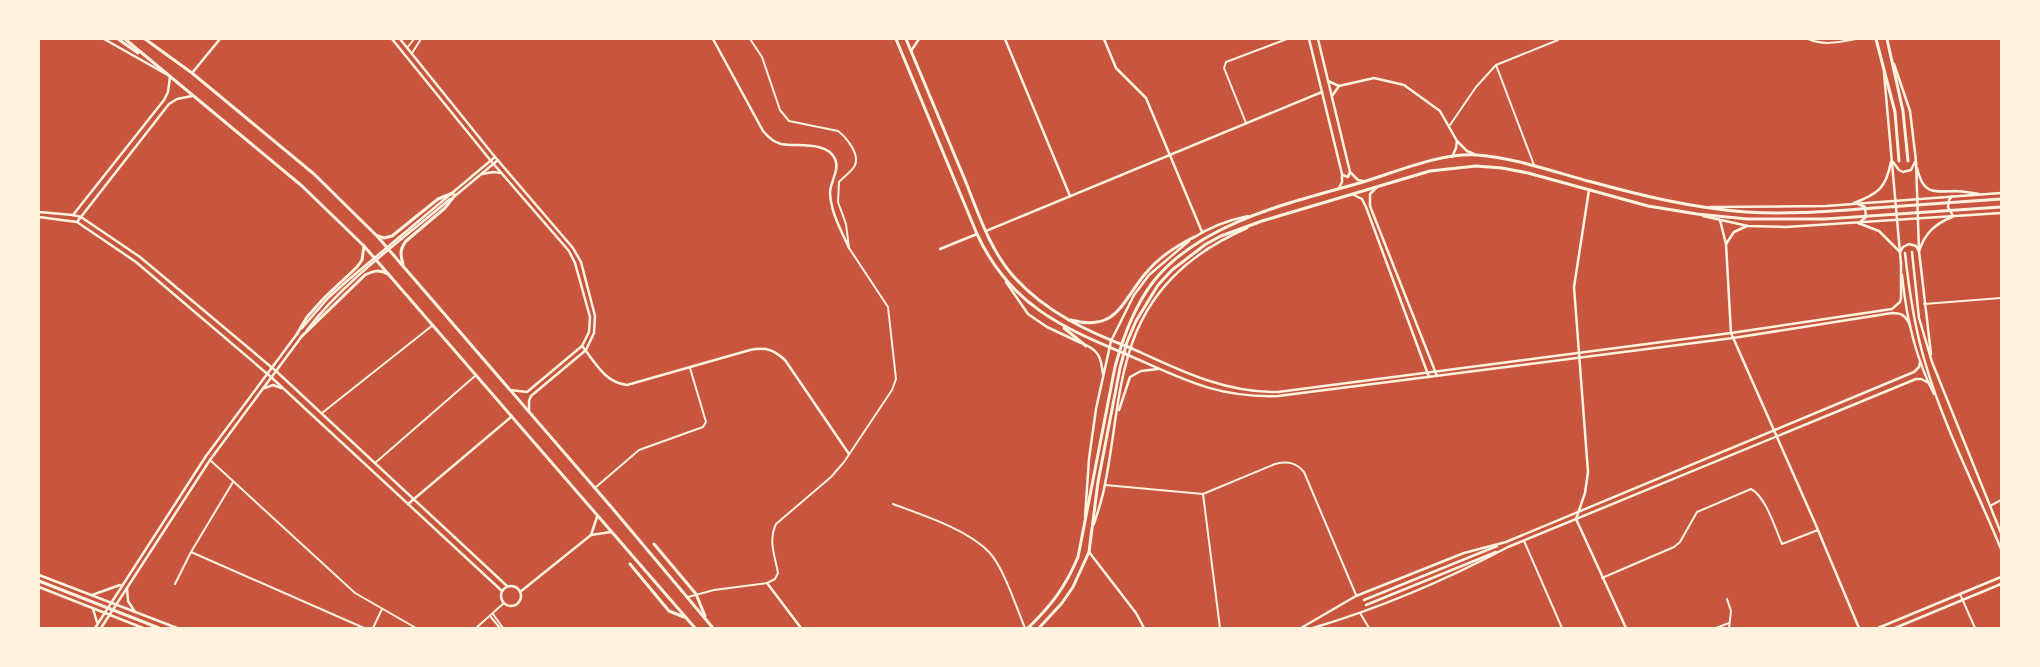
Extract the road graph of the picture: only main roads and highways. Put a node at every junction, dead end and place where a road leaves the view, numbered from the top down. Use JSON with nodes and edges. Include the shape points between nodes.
{"nodes":[{"id":1,"x":104,"y":39,"type":"edge"},
{"id":2,"x":118,"y":39,"type":"edge"},
{"id":3,"x":125,"y":39,"type":"edge"},
{"id":4,"x":145,"y":39,"type":"edge"},
{"id":5,"x":220,"y":39,"type":"edge"},
{"id":6,"x":392,"y":39,"type":"edge"},
{"id":7,"x":400,"y":39,"type":"edge"},
{"id":8,"x":713,"y":39,"type":"edge"},
{"id":9,"x":896,"y":39,"type":"edge"},
{"id":10,"x":906,"y":39,"type":"edge"},
{"id":11,"x":919,"y":39,"type":"edge"},
{"id":12,"x":1005,"y":39,"type":"edge"},
{"id":13,"x":1104,"y":39,"type":"edge"},
{"id":14,"x":1309,"y":39,"type":"edge"},
{"id":15,"x":1318,"y":39,"type":"edge"},
{"id":16,"x":1876,"y":39,"type":"edge"},
{"id":17,"x":1887,"y":39,"type":"edge"},
{"id":18,"x":911,"y":51,"type":"junction"},
{"id":19,"x":150,"y":61,"type":"junction"},
{"id":20,"x":1883,"y":64,"type":"junction"},
{"id":21,"x":1894,"y":64,"type":"junction"},
{"id":22,"x":192,"y":73,"type":"junction"},
{"id":23,"x":168,"y":76,"type":"junction"},
{"id":24,"x":1328,"y":81,"type":"junction"},
{"id":25,"x":1339,"y":86,"type":"junction"},
{"id":26,"x":1322,"y":92,"type":"junction"},
{"id":27,"x":192,"y":96,"type":"junction"},
{"id":28,"x":1332,"y":96,"type":"junction"},
{"id":29,"x":1457,"y":141,"type":"junction"},
{"id":30,"x":1169,"y":155,"type":"junction"},
{"id":31,"x":1475,"y":155,"type":"junction"},
{"id":32,"x":1452,"y":157,"type":"junction"},
{"id":33,"x":497,"y":158,"type":"junction"},
{"id":34,"x":1892,"y":158,"type":"junction"},
{"id":35,"x":1899,"y":161,"type":"dead end"},
{"id":36,"x":1908,"y":161,"type":"dead end"},
{"id":37,"x":1916,"y":161,"type":"junction"},
{"id":38,"x":492,"y":162,"type":"junction"},
{"id":39,"x":1350,"y":172,"type":"junction"},
{"id":40,"x":502,"y":173,"type":"junction"},
{"id":41,"x":480,"y":174,"type":"junction"},
{"id":42,"x":1342,"y":174,"type":"junction"},
{"id":43,"x":1364,"y":181,"type":"junction"},
{"id":44,"x":1376,"y":187,"type":"junction"},
{"id":45,"x":1339,"y":188,"type":"junction"},
{"id":46,"x":1590,"y":189,"type":"junction"},
{"id":47,"x":2001,"y":193,"type":"edge"},
{"id":48,"x":454,"y":194,"type":"junction"},
{"id":49,"x":1982,"y":194,"type":"junction"},
{"id":50,"x":1354,"y":195,"type":"junction"},
{"id":51,"x":1070,"y":196,"type":"junction"},
{"id":52,"x":1952,"y":196,"type":"junction"},
{"id":53,"x":1917,"y":198,"type":"junction"},
{"id":54,"x":1895,"y":200,"type":"junction"},
{"id":55,"x":2001,"y":200,"type":"edge"},
{"id":56,"x":442,"y":204,"type":"junction"},
{"id":57,"x":1853,"y":204,"type":"junction"},
{"id":58,"x":1698,"y":207,"type":"junction"},
{"id":59,"x":2001,"y":207,"type":"edge"},
{"id":60,"x":39,"y":212,"type":"edge"},
{"id":61,"x":2001,"y":213,"type":"edge"},
{"id":62,"x":73,"y":214,"type":"junction"},
{"id":63,"x":1259,"y":214,"type":"junction"},
{"id":64,"x":1697,"y":214,"type":"junction"},
{"id":65,"x":1954,"y":216,"type":"junction"},
{"id":66,"x":39,"y":217,"type":"edge"},
{"id":67,"x":80,"y":217,"type":"junction"},
{"id":68,"x":1917,"y":219,"type":"junction"},
{"id":69,"x":69,"y":220,"type":"junction"},
{"id":70,"x":1720,"y":220,"type":"junction"},
{"id":71,"x":1897,"y":220,"type":"junction"},
{"id":72,"x":1262,"y":221,"type":"junction"},
{"id":73,"x":77,"y":222,"type":"junction"},
{"id":74,"x":1858,"y":223,"type":"junction"},
{"id":75,"x":1748,"y":226,"type":"junction"},
{"id":76,"x":986,"y":230,"type":"junction"},
{"id":77,"x":1202,"y":232,"type":"junction"},
{"id":78,"x":978,"y":234,"type":"junction"},
{"id":79,"x":377,"y":236,"type":"junction"},
{"id":80,"x":1194,"y":237,"type":"junction"},
{"id":81,"x":1726,"y":244,"type":"junction"},
{"id":82,"x":364,"y":246,"type":"junction"},
{"id":83,"x":849,"y":248,"type":"road end"},
{"id":84,"x":940,"y":249,"type":"dead end"},
{"id":85,"x":1919,"y":251,"type":"junction"},
{"id":86,"x":1900,"y":252,"type":"junction"},
{"id":87,"x":1912,"y":252,"type":"dead end"},
{"id":88,"x":1905,"y":253,"type":"dead end"},
{"id":89,"x":1901,"y":263,"type":"junction"},
{"id":90,"x":403,"y":264,"type":"junction"},
{"id":91,"x":390,"y":275,"type":"junction"},
{"id":92,"x":1006,"y":282,"type":"junction"},
{"id":93,"x":1063,"y":318,"type":"junction"},
{"id":94,"x":1059,"y":324,"type":"junction"},
{"id":95,"x":1910,"y":325,"type":"junction"},
{"id":96,"x":1731,"y":333,"type":"junction"},
{"id":97,"x":297,"y":334,"type":"junction"},
{"id":98,"x":301,"y":337,"type":"junction"},
{"id":99,"x":1733,"y":338,"type":"junction"},
{"id":100,"x":1111,"y":341,"type":"junction"},
{"id":101,"x":582,"y":346,"type":"junction"},
{"id":102,"x":1086,"y":346,"type":"junction"},
{"id":103,"x":1109,"y":347,"type":"junction"},
{"id":104,"x":1131,"y":348,"type":"junction"},
{"id":105,"x":586,"y":350,"type":"junction"},
{"id":106,"x":1580,"y":353,"type":"junction"},
{"id":107,"x":1128,"y":355,"type":"junction"},
{"id":108,"x":1580,"y":358,"type":"junction"},
{"id":109,"x":1920,"y":362,"type":"junction"},
{"id":110,"x":1932,"y":362,"type":"junction"},
{"id":111,"x":272,"y":366,"type":"junction"},
{"id":112,"x":1161,"y":369,"type":"junction"},
{"id":113,"x":276,"y":371,"type":"junction"},
{"id":114,"x":1435,"y":371,"type":"junction"},
{"id":115,"x":1427,"y":372,"type":"junction"},
{"id":116,"x":266,"y":373,"type":"junction"},
{"id":117,"x":1103,"y":375,"type":"junction"},
{"id":118,"x":1437,"y":376,"type":"junction"},
{"id":119,"x":1429,"y":377,"type":"junction"},
{"id":120,"x":271,"y":378,"type":"junction"},
{"id":121,"x":1929,"y":383,"type":"junction"},
{"id":122,"x":283,"y":388,"type":"junction"},
{"id":123,"x":510,"y":390,"type":"junction"},
{"id":124,"x":261,"y":391,"type":"junction"},
{"id":125,"x":527,"y":392,"type":"junction"},
{"id":126,"x":531,"y":396,"type":"junction"},
{"id":127,"x":1941,"y":406,"type":"junction"},
{"id":128,"x":530,"y":413,"type":"junction"},
{"id":129,"x":512,"y":417,"type":"junction"},
{"id":130,"x":1115,"y":426,"type":"junction"},
{"id":131,"x":1774,"y":431,"type":"junction"},
{"id":132,"x":1776,"y":435,"type":"junction"},
{"id":133,"x":849,"y":454,"type":"road end"},
{"id":134,"x":414,"y":499,"type":"junction"},
{"id":135,"x":408,"y":504,"type":"junction"},
{"id":136,"x":1580,"y":512,"type":"junction"},
{"id":137,"x":597,"y":517,"type":"junction"},
{"id":138,"x":1576,"y":519,"type":"junction"},
{"id":139,"x":1094,"y":524,"type":"junction"},
{"id":140,"x":1084,"y":526,"type":"junction"},
{"id":141,"x":611,"y":532,"type":"junction"},
{"id":142,"x":2001,"y":533,"type":"edge"},
{"id":143,"x":591,"y":535,"type":"junction"},
{"id":144,"x":1506,"y":542,"type":"junction"},
{"id":145,"x":654,"y":544,"type":"dead end"},
{"id":146,"x":1508,"y":547,"type":"junction"},
{"id":147,"x":2001,"y":549,"type":"edge"},
{"id":148,"x":1089,"y":552,"type":"junction"},
{"id":149,"x":630,"y":564,"type":"dead end"},
{"id":150,"x":39,"y":575,"type":"edge"},
{"id":151,"x":2001,"y":577,"type":"edge"},
{"id":152,"x":39,"y":581,"type":"edge"},
{"id":153,"x":767,"y":583,"type":"road end"},
{"id":154,"x":122,"y":584,"type":"junction"},
{"id":155,"x":2001,"y":584,"type":"edge"},
{"id":156,"x":127,"y":586,"type":"junction"},
{"id":157,"x":507,"y":586,"type":"junction"},
{"id":158,"x":39,"y":587,"type":"edge"},
{"id":159,"x":502,"y":592,"type":"junction"},
{"id":160,"x":520,"y":592,"type":"junction"},
{"id":161,"x":92,"y":595,"type":"junction"},
{"id":162,"x":1364,"y":600,"type":"dead end"},
{"id":163,"x":110,"y":602,"type":"junction"},
{"id":164,"x":116,"y":604,"type":"junction"},
{"id":165,"x":1366,"y":605,"type":"dead end"},
{"id":166,"x":93,"y":609,"type":"junction"},
{"id":167,"x":135,"y":612,"type":"junction"},
{"id":168,"x":104,"y":613,"type":"junction"},
{"id":169,"x":109,"y":615,"type":"junction"},
{"id":170,"x":686,"y":618,"type":"junction"},
{"id":171,"x":708,"y":622,"type":"junction"},
{"id":172,"x":98,"y":623,"type":"junction"},
{"id":173,"x":95,"y":628,"type":"edge"},
{"id":174,"x":101,"y":628,"type":"edge"},
{"id":175,"x":143,"y":628,"type":"edge"},
{"id":176,"x":159,"y":628,"type":"edge"},
{"id":177,"x":177,"y":628,"type":"edge"},
{"id":178,"x":695,"y":628,"type":"edge"},
{"id":179,"x":713,"y":628,"type":"edge"},
{"id":180,"x":801,"y":628,"type":"edge"},
{"id":181,"x":1027,"y":628,"type":"edge"},
{"id":182,"x":1039,"y":628,"type":"edge"},
{"id":183,"x":1144,"y":628,"type":"edge"},
{"id":184,"x":1301,"y":628,"type":"edge"},
{"id":185,"x":1312,"y":628,"type":"edge"},
{"id":186,"x":1626,"y":628,"type":"edge"},
{"id":187,"x":1859,"y":628,"type":"edge"},
{"id":188,"x":1878,"y":628,"type":"edge"},
{"id":189,"x":1895,"y":628,"type":"edge"}],
"edges":[{"from":1,"to":23,"type":"main road"},
{"from":2,"to":19,"type":"main road"},
{"from":3,"to":19,"type":"main road"},
{"from":4,"to":22,"type":"main road"},
{"from":5,"to":22,"type":"main road"},
{"from":6,"to":38,"type":"main road"},
{"from":7,"to":33,"type":"main road"},
{"from":8,"to":83,"type":"main road","via":[[762,131],[770,139],[780,144],[820,148],[835,159],[836,170],[830,192],[832,208]]},
{"from":9,"to":78,"type":"main road"},
{"from":10,"to":18,"type":"main road"},
{"from":11,"to":18,"type":"main road"},
{"from":12,"to":51,"type":"main road"},
{"from":13,"to":30,"type":"main road","via":[[1116,68],[1146,98]]},
{"from":14,"to":26,"type":"main road"},
{"from":15,"to":24,"type":"main road"},
{"from":16,"to":20,"type":"main road"},
{"from":17,"to":21,"type":"main road"},
{"from":18,"to":76,"type":"main road"},
{"from":19,"to":23,"type":"main road"},
{"from":20,"to":34,"type":"main road"},
{"from":20,"to":35,"type":"main road","via":[[1895,112]]},
{"from":21,"to":36,"type":"main road"},
{"from":21,"to":37,"type":"main road","via":[[1910,111]]},
{"from":22,"to":79,"type":"main road","via":[[314,174]]},
{"from":23,"to":27,"type":"main road"},
{"from":23,"to":62,"type":"main road","via":[[168,92],[164,100]]},
{"from":24,"to":25,"type":"main road"},
{"from":24,"to":28,"type":"main road"},
{"from":25,"to":28,"type":"main road"},
{"from":25,"to":29,"type":"main road","via":[[1374,78],[1404,85],[1440,111]]},
{"from":26,"to":30,"type":"main road"},
{"from":26,"to":42,"type":"main road"},
{"from":27,"to":67,"type":"main road","via":[[169,104]]},
{"from":27,"to":82,"type":"main road","via":[[302,186]]},
{"from":28,"to":39,"type":"main road"},
{"from":29,"to":31,"type":"main road"},
{"from":29,"to":32,"type":"main road"},
{"from":30,"to":51,"type":"main road"},
{"from":30,"to":77,"type":"main road"},
{"from":31,"to":32,"type":"main road"},
{"from":31,"to":58,"type":"main road","via":[[1503,158],[1650,198]]},
{"from":32,"to":43,"type":"main road"},
{"from":33,"to":38,"type":"main road"},
{"from":33,"to":105,"type":"main road","via":[[573,248],[581,262],[595,316],[594,333]]},
{"from":34,"to":37,"type":"main road","via":[[1896,168],[1904,172],[1911,170]]},
{"from":34,"to":54,"type":"main road"},
{"from":34,"to":57,"type":"main road","via":[[1882,187]]},
{"from":37,"to":49,"type":"main road","via":[[1920,180],[1932,191]]},
{"from":37,"to":53,"type":"main road"},
{"from":38,"to":40,"type":"main road"},
{"from":38,"to":41,"type":"main road"},
{"from":38,"to":48,"type":"main road"},
{"from":39,"to":42,"type":"main road","via":[[1348,177]]},
{"from":39,"to":43,"type":"main road"},
{"from":40,"to":41,"type":"main road"},
{"from":40,"to":101,"type":"main road","via":[[576,263],[590,317],[589,332]]},
{"from":41,"to":48,"type":"main road"},
{"from":42,"to":45,"type":"main road"},
{"from":43,"to":45,"type":"main road"},
{"from":44,"to":46,"type":"main road","via":[[1430,172],[1476,166],[1528,173]]},
{"from":44,"to":50,"type":"main road"},
{"from":44,"to":114,"type":"main road","via":[[1370,194],[1370,206]]},
{"from":45,"to":63,"type":"main road"},
{"from":46,"to":64,"type":"main road","via":[[1648,206]]},
{"from":46,"to":106,"type":"main road","via":[[1574,287]]},
{"from":47,"to":49,"type":"main road"},
{"from":48,"to":56,"type":"main road"},
{"from":48,"to":79,"type":"main road","via":[[438,199],[399,232],[384,238]]},
{"from":48,"to":90,"type":"main road","via":[[445,208],[406,241],[400,255]]},
{"from":49,"to":52,"type":"main road"},
{"from":50,"to":72,"type":"main road"},
{"from":50,"to":115,"type":"main road","via":[[1362,199],[1366,207]]},
{"from":51,"to":76,"type":"main road"},
{"from":52,"to":53,"type":"main road"},
{"from":52,"to":65,"type":"main road","via":[[1948,206]]},
{"from":53,"to":54,"type":"main road"},
{"from":53,"to":68,"type":"main road"},
{"from":54,"to":57,"type":"main road"},
{"from":54,"to":71,"type":"main road"},
{"from":55,"to":58,"type":"main road","via":[[1785,213]]},
{"from":56,"to":97,"type":"main road","via":[[347,281]]},
{"from":56,"to":98,"type":"main road","via":[[350,284]]},
{"from":57,"to":58,"type":"main road"},
{"from":57,"to":74,"type":"main road","via":[[1865,208],[1864,220]]},
{"from":59,"to":64,"type":"main road","via":[[1825,219],[1748,219]]},
{"from":60,"to":62,"type":"main road"},
{"from":61,"to":65,"type":"main road"},
{"from":62,"to":67,"type":"main road"},
{"from":62,"to":69,"type":"main road"},
{"from":63,"to":77,"type":"main road","via":[[1230,220]]},
{"from":63,"to":140,"type":"main road","via":[[1203,240],[1168,266],[1154,282],[1132,319],[1114,367]]},
{"from":64,"to":70,"type":"main road"},
{"from":65,"to":68,"type":"main road"},
{"from":65,"to":85,"type":"main road","via":[[1931,228]]},
{"from":66,"to":69,"type":"main road"},
{"from":67,"to":73,"type":"main road"},
{"from":67,"to":111,"type":"main road","via":[[140,257]]},
{"from":68,"to":71,"type":"main road"},
{"from":68,"to":85,"type":"main road"},
{"from":69,"to":73,"type":"main road"},
{"from":70,"to":75,"type":"main road"},
{"from":70,"to":81,"type":"main road"},
{"from":71,"to":74,"type":"main road"},
{"from":71,"to":86,"type":"main road"},
{"from":72,"to":104,"type":"main road","via":[[1208,247],[1176,273],[1151,304]]},
{"from":72,"to":139,"type":"main road","via":[[1221,236],[1172,270],[1158,285],[1136,321],[1120,368],[1098,482]]},
{"from":73,"to":116,"type":"main road","via":[[136,262]]},
{"from":74,"to":75,"type":"main road"},
{"from":74,"to":86,"type":"main road","via":[[1879,231]]},
{"from":75,"to":81,"type":"main road","via":[[1734,232]]},
{"from":76,"to":93,"type":"main road","via":[[1014,277]]},
{"from":77,"to":80,"type":"main road"},
{"from":78,"to":84,"type":"main road"},
{"from":78,"to":92,"type":"main road","via":[[986,253]]},
{"from":79,"to":90,"type":"main road"},
{"from":80,"to":93,"type":"main road","via":[[1159,259],[1114,316],[1088,323]]},
{"from":80,"to":100,"type":"main road","via":[[1148,275]]},
{"from":81,"to":96,"type":"main road"},
{"from":82,"to":91,"type":"main road"},
{"from":82,"to":97,"type":"main road","via":[[362,260],[357,267],[307,317]]},
{"from":85,"to":86,"type":"main road","via":[[1909,244]]},
{"from":85,"to":110,"type":"main road"},
{"from":86,"to":89,"type":"main road"},
{"from":87,"to":110,"type":"main road","via":[[1919,318]]},
{"from":88,"to":127,"type":"main road","via":[[1920,345]]},
{"from":89,"to":95,"type":"main road"},
{"from":89,"to":96,"type":"main road","via":[[1901,298],[1892,308]]},
{"from":90,"to":123,"type":"main road"},
{"from":91,"to":98,"type":"main road","via":[[372,271],[364,275]]},
{"from":91,"to":129,"type":"main road"},
{"from":92,"to":94,"type":"main road","via":[[1042,314]]},
{"from":92,"to":102,"type":"main road","via":[[1020,305],[1036,320]]},
{"from":93,"to":100,"type":"main road"},
{"from":94,"to":102,"type":"main road"},
{"from":94,"to":103,"type":"main road"},
{"from":95,"to":99,"type":"main road","via":[[1902,314],[1892,313]]},
{"from":95,"to":109,"type":"main road"},
{"from":96,"to":99,"type":"main road"},
{"from":96,"to":106,"type":"main road"},
{"from":97,"to":111,"type":"main road"},
{"from":98,"to":113,"type":"main road"},
{"from":99,"to":108,"type":"main road"},
{"from":99,"to":131,"type":"main road"},
{"from":100,"to":103,"type":"main road"},
{"from":100,"to":104,"type":"main road"},
{"from":101,"to":105,"type":"main road"},
{"from":101,"to":125,"type":"main road"},
{"from":102,"to":117,"type":"main road","via":[[1101,358]]},
{"from":103,"to":107,"type":"main road"},
{"from":103,"to":117,"type":"main road"},
{"from":104,"to":107,"type":"main road"},
{"from":104,"to":115,"type":"main road","via":[[1212,383],[1263,392]]},
{"from":105,"to":126,"type":"main road"},
{"from":105,"to":133,"type":"main road","via":[[608,379],[627,385],[762,348],[776,351]]},
{"from":106,"to":108,"type":"main road"},
{"from":106,"to":114,"type":"main road"},
{"from":107,"to":112,"type":"main road"},
{"from":107,"to":130,"type":"main road"},
{"from":108,"to":118,"type":"main road"},
{"from":108,"to":136,"type":"main road","via":[[1588,472]]},
{"from":109,"to":121,"type":"main road"},
{"from":109,"to":131,"type":"main road","via":[[1914,372]]},
{"from":110,"to":142,"type":"main road"},
{"from":111,"to":113,"type":"main road"},
{"from":111,"to":116,"type":"main road"},
{"from":112,"to":119,"type":"main road","via":[[1212,390],[1263,397]]},
{"from":112,"to":130,"type":"main road","via":[[1141,371],[1130,377]]},
{"from":113,"to":120,"type":"main road"},
{"from":113,"to":134,"type":"main road"},
{"from":114,"to":115,"type":"main road"},
{"from":114,"to":118,"type":"main road"},
{"from":115,"to":119,"type":"main road"},
{"from":116,"to":120,"type":"main road"},
{"from":116,"to":154,"type":"main road","via":[[206,456]]},
{"from":117,"to":140,"type":"main road","via":[[1089,458]]},
{"from":118,"to":119,"type":"main road"},
{"from":120,"to":122,"type":"main road"},
{"from":120,"to":124,"type":"main road"},
{"from":121,"to":127,"type":"main road"},
{"from":121,"to":132,"type":"main road","via":[[1916,379]]},
{"from":122,"to":124,"type":"main road","via":[[273,385]]},
{"from":122,"to":135,"type":"main road"},
{"from":123,"to":125,"type":"main road"},
{"from":123,"to":128,"type":"main road"},
{"from":124,"to":156,"type":"main road","via":[[210,460]]},
{"from":125,"to":126,"type":"main road","via":[[527,396]]},
{"from":126,"to":128,"type":"main road","via":[[528,401]]},
{"from":127,"to":147,"type":"main road"},
{"from":128,"to":171,"type":"main road"},
{"from":129,"to":134,"type":"main road"},
{"from":129,"to":137,"type":"main road"},
{"from":130,"to":139,"type":"main road","via":[[1105,485]]},
{"from":131,"to":132,"type":"main road"},
{"from":131,"to":136,"type":"main road"},
{"from":132,"to":138,"type":"main road"},
{"from":132,"to":187,"type":"main road"},
{"from":134,"to":135,"type":"main road"},
{"from":134,"to":157,"type":"main road"},
{"from":135,"to":159,"type":"main road"},
{"from":136,"to":138,"type":"main road"},
{"from":136,"to":144,"type":"main road"},
{"from":137,"to":141,"type":"main road"},
{"from":137,"to":143,"type":"main road"},
{"from":138,"to":146,"type":"main road"},
{"from":138,"to":186,"type":"main road"},
{"from":139,"to":148,"type":"main road"},
{"from":140,"to":181,"type":"main road","via":[[1078,558],[1068,581]]},
{"from":141,"to":143,"type":"main road"},
{"from":141,"to":170,"type":"main road"},
{"from":143,"to":160,"type":"main road"},
{"from":144,"to":162,"type":"main road"},
{"from":144,"to":184,"type":"main road","via":[[1464,553],[1356,596]]},
{"from":145,"to":171,"type":"main road","via":[[696,594]]},
{"from":146,"to":165,"type":"main road"},
{"from":146,"to":185,"type":"main road","via":[[1470,567],[1360,613]]},
{"from":148,"to":182,"type":"main road","via":[[1073,587]]},
{"from":148,"to":183,"type":"main road"},
{"from":149,"to":170,"type":"main road","via":[[669,611]]},
{"from":150,"to":161,"type":"main road"},
{"from":151,"to":188,"type":"main road"},
{"from":152,"to":176,"type":"main road"},
{"from":153,"to":180,"type":"main road"},
{"from":154,"to":161,"type":"main road"},
{"from":154,"to":163,"type":"main road"},
{"from":155,"to":189,"type":"main road"},
{"from":156,"to":164,"type":"main road"},
{"from":156,"to":167,"type":"main road","via":[[128,601]]},
{"from":157,"to":159,"type":"main road"},
{"from":157,"to":160,"type":"main road","via":[[516,587]]},
{"from":158,"to":166,"type":"main road"},
{"from":159,"to":160,"type":"main road","via":[[504,604],[510,606],[520,599]]},
{"from":161,"to":163,"type":"main road"},
{"from":163,"to":164,"type":"main road"},
{"from":163,"to":168,"type":"main road"},
{"from":164,"to":167,"type":"main road"},
{"from":164,"to":169,"type":"main road"},
{"from":166,"to":168,"type":"main road"},
{"from":166,"to":172,"type":"main road"},
{"from":167,"to":177,"type":"main road"},
{"from":168,"to":169,"type":"main road"},
{"from":168,"to":172,"type":"main road"},
{"from":169,"to":174,"type":"main road"},
{"from":169,"to":175,"type":"main road"},
{"from":170,"to":178,"type":"main road"},
{"from":171,"to":179,"type":"main road"},
{"from":172,"to":173,"type":"main road"}]}
